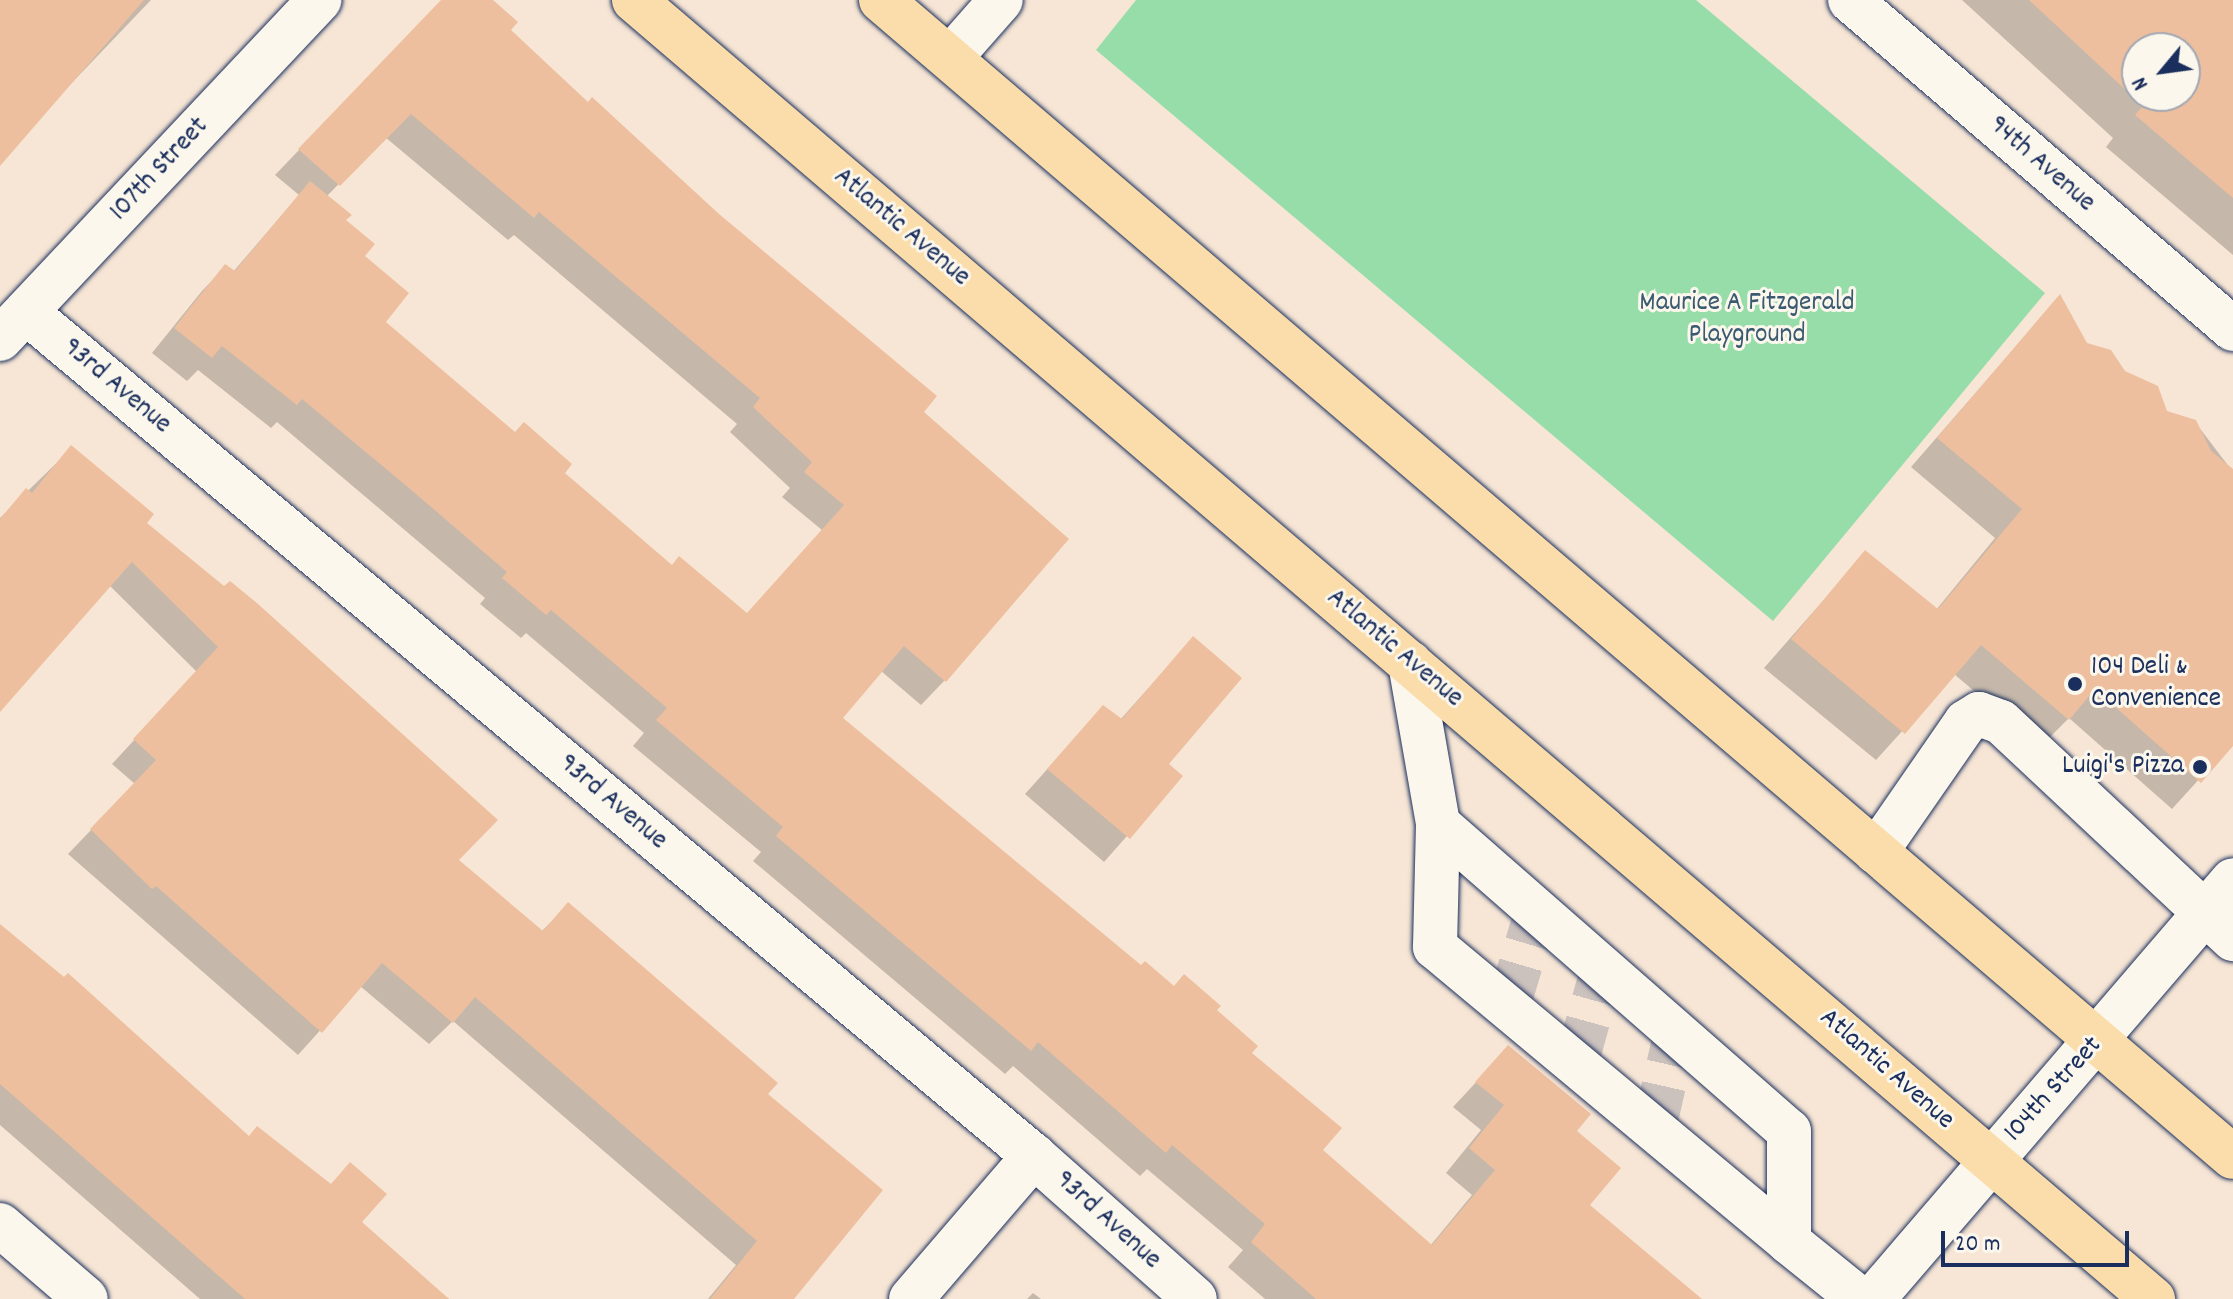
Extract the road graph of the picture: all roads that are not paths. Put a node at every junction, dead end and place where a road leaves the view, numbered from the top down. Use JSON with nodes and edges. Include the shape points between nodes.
{"nodes":[{"id":1,"x":320,"y":0,"type":"edge"},
{"id":2,"x":634,"y":0,"type":"edge"},
{"id":3,"x":881,"y":0,"type":"edge"},
{"id":4,"x":1001,"y":0,"type":"edge"},
{"id":5,"x":1850,"y":0,"type":"edge"},
{"id":6,"x":950,"y":58,"type":"junction"},
{"id":7,"x":13,"y":326,"type":"edge"},
{"id":8,"x":2233,"y":329,"type":"edge"},
{"id":9,"x":1410,"y":663,"type":"junction"},
{"id":10,"x":1438,"y":824,"type":"junction"},
{"id":11,"x":1876,"y":852,"type":"junction"},
{"id":12,"x":2233,"y":880,"type":"edge"},
{"id":13,"x":2218,"y":927,"type":"edge"},
{"id":14,"x":2098,"y":1041,"type":"junction"},
{"id":15,"x":1034,"y":1156,"type":"junction"},
{"id":16,"x":2233,"y":1157,"type":"edge"},
{"id":17,"x":1991,"y":1160,"type":"junction"},
{"id":18,"x":0,"y":1225,"type":"edge"},
{"id":19,"x":1789,"y":1242,"type":"junction"},
{"id":20,"x":86,"y":1299,"type":"edge"},
{"id":21,"x":911,"y":1299,"type":"edge"},
{"id":22,"x":1195,"y":1299,"type":"edge"},
{"id":23,"x":1860,"y":1299,"type":"edge"},
{"id":24,"x":1873,"y":1299,"type":"edge"},
{"id":25,"x":2153,"y":1299,"type":"edge"}],
"edges":[{"from":1,"to":7,"type":"street","name":"107th Street"},
{"from":2,"to":9,"type":"main road","name":"Atlantic Avenue"},
{"from":3,"to":6,"type":"main road"},
{"from":4,"to":6,"type":"street"},
{"from":5,"to":8,"type":"street","name":"94th Avenue"},
{"from":6,"to":11,"type":"main road"},
{"from":7,"to":15,"type":"street","name":"93rd Avenue"},
{"from":9,"to":10,"type":"street"},
{"from":9,"to":17,"type":"main road","name":"Atlantic Avenue"},
{"from":10,"to":19,"type":"street","via":[[1789,1131]]},
{"from":10,"to":19,"type":"street","via":[[1435,947]]},
{"from":11,"to":13,"type":"street","via":[[1966,722],[1979,714],[2001,722]]},
{"from":11,"to":14,"type":"main road"},
{"from":12,"to":13,"type":"street","name":"104th Street"},
{"from":13,"to":14,"type":"street","name":"104th Street"},
{"from":14,"to":16,"type":"main road"},
{"from":14,"to":17,"type":"street","name":"104th Street"},
{"from":15,"to":21,"type":"street"},
{"from":15,"to":22,"type":"street","name":"93rd Avenue"},
{"from":17,"to":24,"type":"street","name":"104th Street"},
{"from":17,"to":25,"type":"main road","name":"Atlantic Avenue"},
{"from":18,"to":20,"type":"street"},
{"from":19,"to":23,"type":"street"}]}
